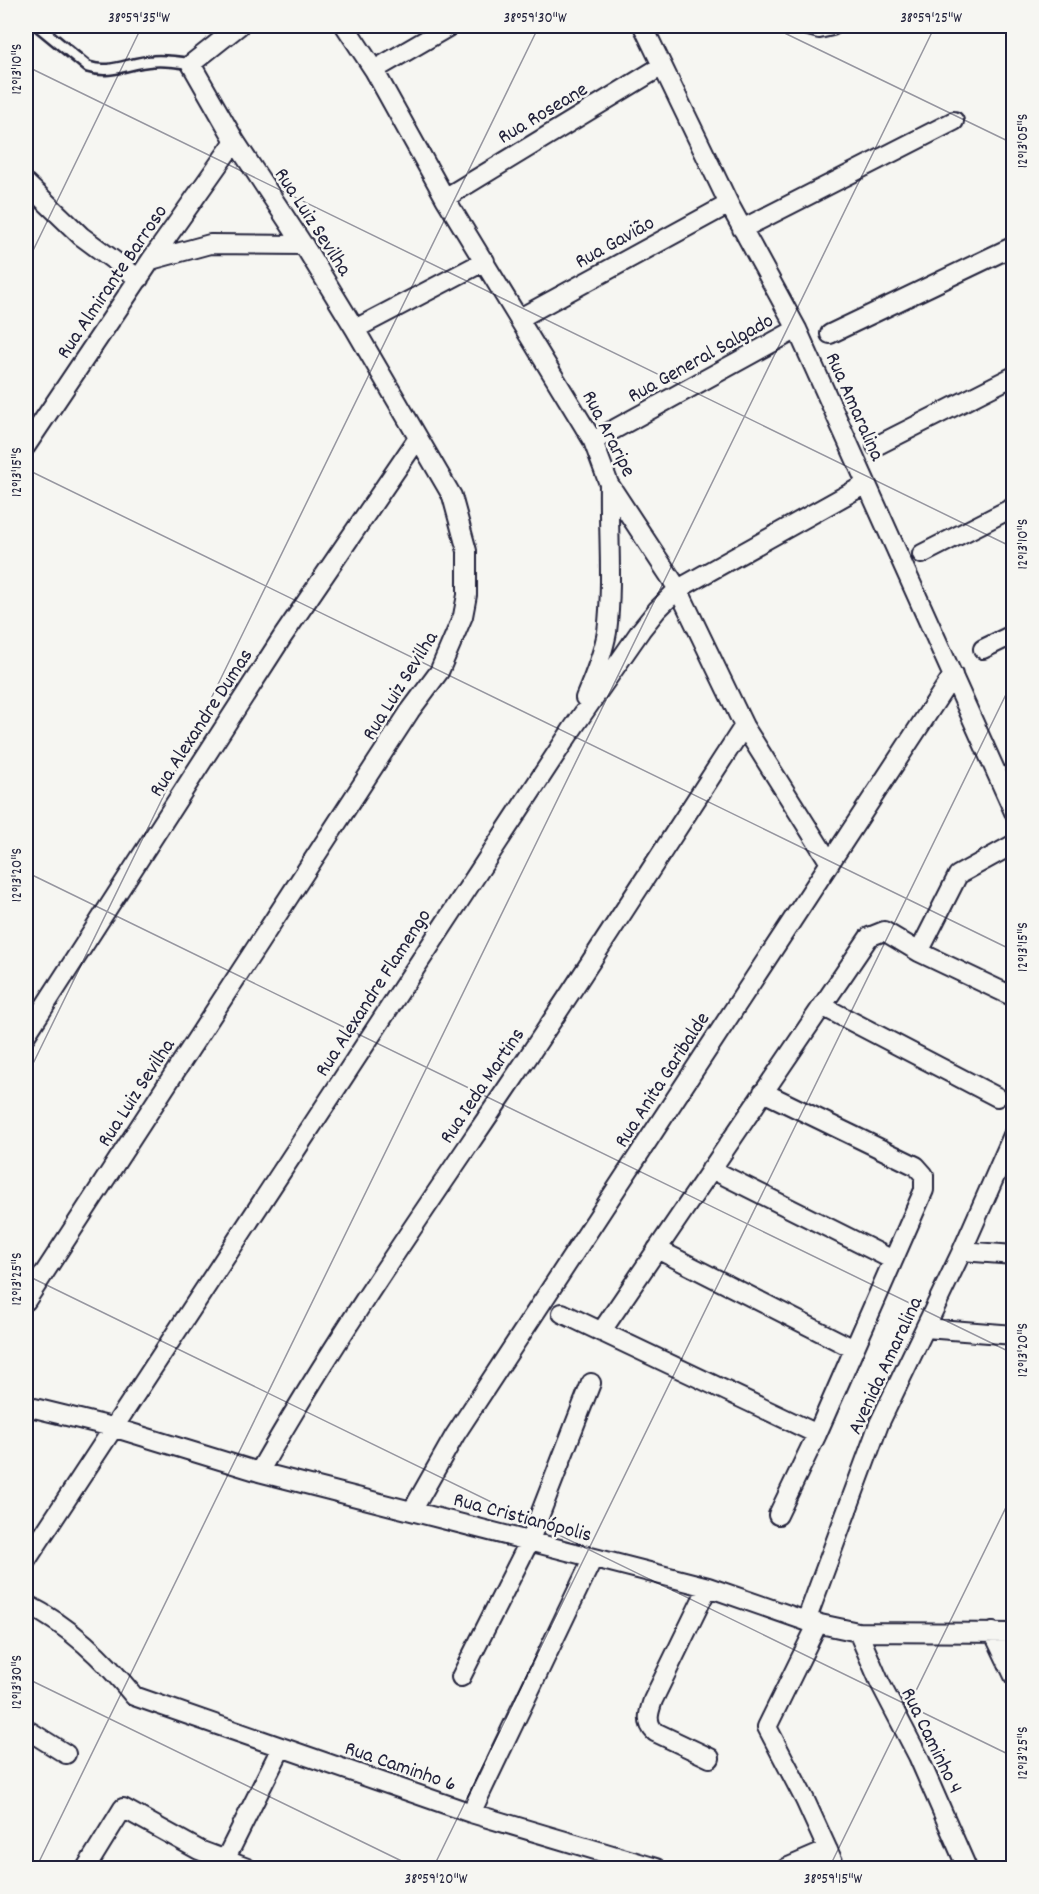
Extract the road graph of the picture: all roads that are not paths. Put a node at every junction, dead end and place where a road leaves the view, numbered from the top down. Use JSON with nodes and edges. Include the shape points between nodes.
{"nodes":[{"id":1,"x":38,"y":26,"type":"edge"},
{"id":2,"x":239,"y":26,"type":"edge"},
{"id":3,"x":345,"y":26,"type":"edge"},
{"id":4,"x":450,"y":26,"type":"edge"},
{"id":5,"x":643,"y":26,"type":"edge"},
{"id":6,"x":808,"y":26,"type":"edge"},
{"id":7,"x":832,"y":26,"type":"edge"},
{"id":8,"x":191,"y":64,"type":"junction"},
{"id":9,"x":662,"y":66,"type":"junction"},
{"id":10,"x":374,"y":70,"type":"junction"},
{"id":11,"x":954,"y":121,"type":"dead end"},
{"id":12,"x":235,"y":141,"type":"junction"},
{"id":13,"x":26,"y":183,"type":"edge"},
{"id":14,"x":445,"y":198,"type":"junction"},
{"id":15,"x":729,"y":204,"type":"junction"},
{"id":16,"x":742,"y":229,"type":"junction"},
{"id":17,"x":304,"y":245,"type":"junction"},
{"id":18,"x":1014,"y":246,"type":"edge"},
{"id":19,"x":151,"y":260,"type":"junction"},
{"id":20,"x":485,"y":261,"type":"junction"},
{"id":21,"x":140,"y":279,"type":"junction"},
{"id":22,"x":520,"y":318,"type":"junction"},
{"id":23,"x":355,"y":329,"type":"junction"},
{"id":24,"x":797,"y":329,"type":"junction"},
{"id":25,"x":830,"y":334,"type":"dead end"},
{"id":26,"x":1014,"y":376,"type":"edge"},
{"id":27,"x":418,"y":438,"type":"junction"},
{"id":28,"x":593,"y":441,"type":"junction"},
{"id":29,"x":26,"y":446,"type":"edge"},
{"id":30,"x":876,"y":446,"type":"dead end"},
{"id":31,"x":609,"y":484,"type":"junction"},
{"id":32,"x":866,"y":484,"type":"junction"},
{"id":33,"x":1014,"y":507,"type":"edge"},
{"id":34,"x":922,"y":554,"type":"dead end"},
{"id":35,"x":678,"y":589,"type":"junction"},
{"id":36,"x":1014,"y":634,"type":"edge"},
{"id":37,"x":983,"y":649,"type":"dead end"},
{"id":38,"x":953,"y":675,"type":"junction"},
{"id":39,"x":744,"y":726,"type":"junction"},
{"id":40,"x":573,"y":728,"type":"junction"},
{"id":41,"x":1014,"y":812,"type":"edge"},
{"id":42,"x":1014,"y":844,"type":"edge"},
{"id":43,"x":830,"y":863,"type":"junction"},
{"id":44,"x":919,"y":952,"type":"junction"},
{"id":45,"x":1014,"y":997,"type":"edge"},
{"id":46,"x":822,"y":1006,"type":"junction"},
{"id":47,"x":26,"y":1035,"type":"edge"},
{"id":48,"x":763,"y":1092,"type":"junction"},
{"id":49,"x":997,"y":1097,"type":"dead end"},
{"id":50,"x":1014,"y":1133,"type":"edge"},
{"id":51,"x":711,"y":1169,"type":"junction"},
{"id":52,"x":1005,"y":1175,"type":"edge"},
{"id":53,"x":657,"y":1249,"type":"junction"},
{"id":54,"x":962,"y":1251,"type":"junction"},
{"id":55,"x":1014,"y":1255,"type":"edge"},
{"id":56,"x":893,"y":1260,"type":"junction"},
{"id":57,"x":26,"y":1301,"type":"edge"},
{"id":58,"x":562,"y":1313,"type":"dead end"},
{"id":59,"x":926,"y":1328,"type":"junction"},
{"id":60,"x":601,"y":1332,"type":"junction"},
{"id":61,"x":1014,"y":1335,"type":"edge"},
{"id":62,"x":855,"y":1349,"type":"junction"},
{"id":63,"x":591,"y":1383,"type":"dead end"},
{"id":64,"x":26,"y":1406,"type":"edge"},
{"id":65,"x":112,"y":1427,"type":"junction"},
{"id":66,"x":817,"y":1434,"type":"junction"},
{"id":67,"x":259,"y":1472,"type":"junction"},
{"id":68,"x":412,"y":1511,"type":"junction"},
{"id":69,"x":778,"y":1515,"type":"dead end"},
{"id":70,"x":530,"y":1540,"type":"junction"},
{"id":71,"x":593,"y":1558,"type":"junction"},
{"id":72,"x":26,"y":1561,"type":"edge"},
{"id":73,"x":708,"y":1587,"type":"junction"},
{"id":74,"x":26,"y":1604,"type":"edge"},
{"id":75,"x":812,"y":1622,"type":"junction"},
{"id":76,"x":858,"y":1632,"type":"junction"},
{"id":77,"x":993,"y":1632,"type":"junction"},
{"id":78,"x":1014,"y":1633,"type":"edge"},
{"id":79,"x":1014,"y":1676,"type":"edge"},
{"id":80,"x":461,"y":1677,"type":"dead end"},
{"id":81,"x":26,"y":1729,"type":"edge"},
{"id":82,"x":281,"y":1748,"type":"junction"},
{"id":83,"x":66,"y":1754,"type":"dead end"},
{"id":84,"x":710,"y":1758,"type":"dead end"},
{"id":85,"x":471,"y":1813,"type":"junction"},
{"id":86,"x":828,"y":1850,"type":"junction"},
{"id":87,"x":219,"y":1865,"type":"edge"},
{"id":88,"x":86,"y":1869,"type":"edge"},
{"id":89,"x":247,"y":1869,"type":"edge"},
{"id":90,"x":656,"y":1869,"type":"edge"},
{"id":91,"x":786,"y":1869,"type":"edge"},
{"id":92,"x":836,"y":1869,"type":"edge"},
{"id":93,"x":967,"y":1869,"type":"edge"}],
"edges":[{"from":1,"to":8,"type":"lane","via":[[97,70],[116,70],[154,60]]},
{"from":2,"to":8,"type":"street"},
{"from":3,"to":10,"type":"street","name":"Rua Araripe"},
{"from":4,"to":10,"type":"street"},
{"from":5,"to":9,"type":"street","name":"Rua Amaralina"},
{"from":6,"to":7,"type":"street"},
{"from":8,"to":12,"type":"street","name":"Rua Luiz Sevilha"},
{"from":9,"to":14,"type":"street","name":"Rua Roseane"},
{"from":9,"to":15,"type":"street","name":"Rua Amaralina"},
{"from":10,"to":14,"type":"street","name":"Rua Araripe"},
{"from":11,"to":16,"type":"street"},
{"from":12,"to":17,"type":"street","name":"Rua Luiz Sevilha"},
{"from":12,"to":19,"type":"street","name":"Rua Almirante Barroso"},
{"from":13,"to":21,"type":"street","via":[[81,236]]},
{"from":14,"to":20,"type":"street","name":"Rua Araripe"},
{"from":15,"to":16,"type":"street","name":"Rua Amaralina"},
{"from":15,"to":22,"type":"street","name":"Rua Gavião"},
{"from":16,"to":24,"type":"street","name":"Rua Amaralina"},
{"from":17,"to":19,"type":"street","via":[[210,244]]},
{"from":17,"to":23,"type":"street","name":"Rua Luiz Sevilha"},
{"from":18,"to":25,"type":"street"},
{"from":19,"to":21,"type":"street","name":"Rua Almirante Barroso"},
{"from":20,"to":22,"type":"street","name":"Rua Araripe"},
{"from":20,"to":23,"type":"street"},
{"from":21,"to":29,"type":"street","name":"Rua Almirante Barroso"},
{"from":22,"to":28,"type":"street","name":"Rua Araripe"},
{"from":23,"to":27,"type":"street","name":"Rua Luiz Sevilha"},
{"from":24,"to":28,"type":"street","name":"Rua General Salgado"},
{"from":24,"to":32,"type":"street","name":"Rua Amaralina"},
{"from":26,"to":30,"type":"street"},
{"from":27,"to":47,"type":"street","name":"Rua Alexandre Dumas","via":[[283,636]]},
{"from":27,"to":57,"type":"street","name":"Rua Luiz Sevilha","via":[[452,496],[467,551],[467,596],[459,631],[439,672]]},
{"from":28,"to":31,"type":"street","name":"Rua Araripe"},
{"from":31,"to":35,"type":"street","name":"Rua Araripe"},
{"from":31,"to":40,"type":"street","via":[[606,635],[598,667]]},
{"from":32,"to":35,"type":"street","name":"Rua Alexandre Flamengo"},
{"from":32,"to":38,"type":"street","name":"Rua Amaralina"},
{"from":33,"to":34,"type":"street"},
{"from":35,"to":39,"type":"street","name":"Rua Araripe"},
{"from":35,"to":40,"type":"street","name":"Rua Alexandre Flamengo","via":[[641,630]]},
{"from":36,"to":37,"type":"street"},
{"from":38,"to":41,"type":"street","name":"Rua Amaralina"},
{"from":38,"to":43,"type":"street","name":"Rua Anita Garibalde"},
{"from":39,"to":43,"type":"street","name":"Rua Araripe"},
{"from":39,"to":67,"type":"street","name":"Rua Ieda Martins","via":[[309,1384]]},
{"from":40,"to":65,"type":"street","name":"Rua Alexandre Flamengo"},
{"from":42,"to":44,"type":"street","via":[[958,875]]},
{"from":43,"to":68,"type":"street","name":"Rua Anita Garibalde","via":[[455,1435]]},
{"from":44,"to":45,"type":"street"},
{"from":44,"to":46,"type":"street","via":[[878,931],[869,937]]},
{"from":46,"to":48,"type":"street"},
{"from":46,"to":49,"type":"street"},
{"from":48,"to":51,"type":"street"},
{"from":48,"to":56,"type":"street","via":[[916,1166],[924,1175],[924,1190]]},
{"from":50,"to":52,"type":"street","name":"Avenida Amaralina"},
{"from":51,"to":53,"type":"street"},
{"from":51,"to":56,"type":"street"},
{"from":52,"to":54,"type":"street","name":"Avenida Amaralina"},
{"from":53,"to":60,"type":"street"},
{"from":53,"to":62,"type":"street"},
{"from":54,"to":55,"type":"street"},
{"from":54,"to":59,"type":"street","name":"Avenida Amaralina"},
{"from":56,"to":62,"type":"street"},
{"from":58,"to":60,"type":"street"},
{"from":59,"to":61,"type":"street"},
{"from":59,"to":75,"type":"street","name":"Avenida Amaralina","via":[[879,1424]]},
{"from":60,"to":66,"type":"street"},
{"from":62,"to":66,"type":"street"},
{"from":63,"to":70,"type":"street"},
{"from":64,"to":65,"type":"street","name":"Rua Cristianópolis"},
{"from":65,"to":67,"type":"street","name":"Rua Cristianópolis"},
{"from":65,"to":72,"type":"street","name":"Rua Alexandre Flamengo"},
{"from":66,"to":69,"type":"street"},
{"from":67,"to":68,"type":"street","name":"Rua Cristianópolis"},
{"from":68,"to":70,"type":"street","name":"Rua Cristianópolis"},
{"from":70,"to":71,"type":"street","name":"Rua Cristianópolis"},
{"from":70,"to":80,"type":"street"},
{"from":71,"to":73,"type":"street","name":"Rua Cristianópolis"},
{"from":71,"to":85,"type":"street"},
{"from":73,"to":75,"type":"street","name":"Rua Cristianópolis"},
{"from":73,"to":84,"type":"street","via":[[648,1717],[655,1732]]},
{"from":74,"to":82,"type":"street","name":"Rua Caminho 6","via":[[80,1638],[105,1660],[134,1696]]},
{"from":75,"to":76,"type":"street","name":"Rua Cristianópolis"},
{"from":75,"to":86,"type":"street","name":"Avenida Amaralina","via":[[767,1726]]},
{"from":76,"to":77,"type":"street","name":"Rua Cristianópolis"},
{"from":76,"to":93,"type":"street","name":"Rua Caminho 4"},
{"from":77,"to":78,"type":"street","name":"Rua Cristianópolis"},
{"from":77,"to":79,"type":"street"},
{"from":81,"to":83,"type":"street"},
{"from":82,"to":85,"type":"street","name":"Rua Caminho 6"},
{"from":82,"to":87,"type":"street"},
{"from":85,"to":90,"type":"street","name":"Rua Caminho 6"},
{"from":86,"to":91,"type":"street"},
{"from":86,"to":92,"type":"street"},
{"from":87,"to":88,"type":"street","via":[[123,1808]]},
{"from":87,"to":89,"type":"street"}]}
